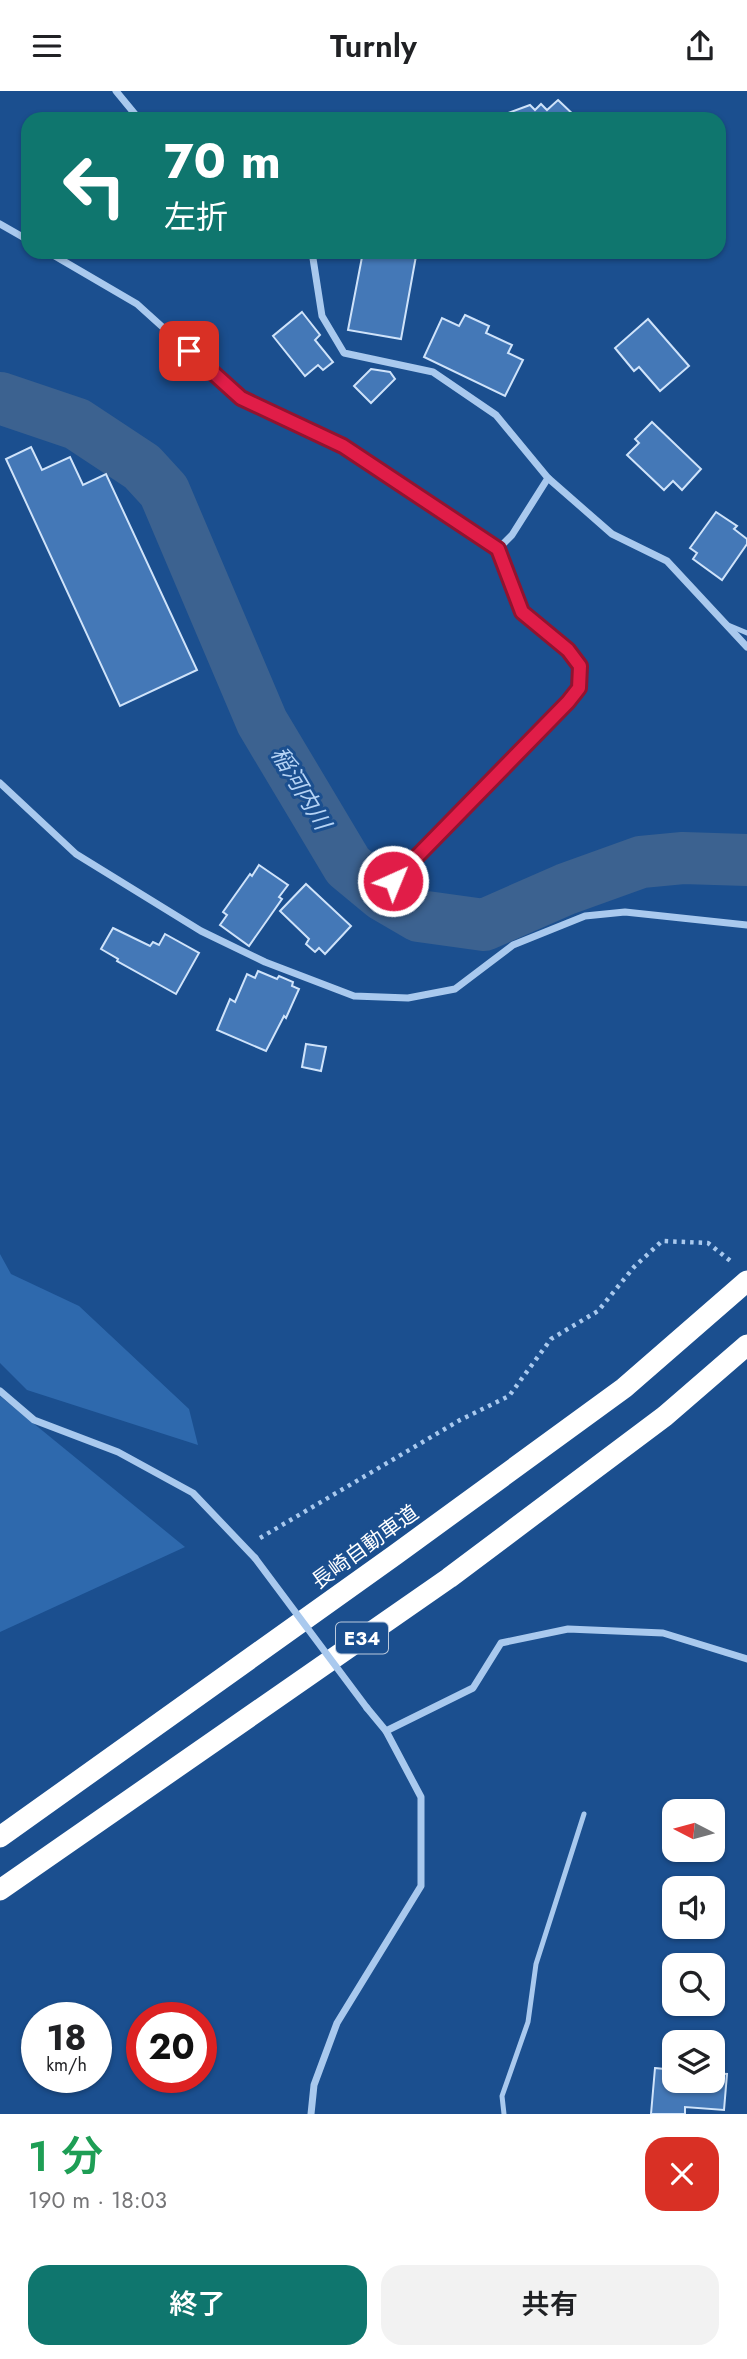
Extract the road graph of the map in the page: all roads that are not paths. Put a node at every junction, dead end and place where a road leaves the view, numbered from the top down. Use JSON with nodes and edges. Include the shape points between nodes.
{"nodes":[{"id":1,"x":116,"y":91,"type":"edge"},
{"id":2,"x":133,"y":112,"type":"edge"},
{"id":3,"x":0,"y":224,"type":"edge"},
{"id":4,"x":21,"y":236,"type":"edge"},
{"id":5,"x":60,"y":259,"type":"edge"},
{"id":6,"x":313,"y":259,"type":"edge"},
{"id":7,"x":548,"y":478,"type":"junction"},
{"id":8,"x":498,"y":549,"type":"junction"},
{"id":9,"x":725,"y":623,"type":"junction"},
{"id":10,"x":747,"y":633,"type":"edge"},
{"id":11,"x":747,"y":647,"type":"edge"},
{"id":12,"x":0,"y":783,"type":"edge"},
{"id":13,"x":393,"y":881,"type":"dead end"},
{"id":14,"x":747,"y":925,"type":"edge"},
{"id":15,"x":742,"y":1274,"type":"edge"},
{"id":16,"x":747,"y":1345,"type":"edge"},
{"id":17,"x":0,"y":1391,"type":"edge"},
{"id":18,"x":747,"y":1659,"type":"edge"},
{"id":19,"x":386,"y":1731,"type":"junction"},
{"id":20,"x":584,"y":1814,"type":"dead end"},
{"id":21,"x":0,"y":1837,"type":"edge"},
{"id":22,"x":0,"y":1890,"type":"edge"},
{"id":23,"x":311,"y":2114,"type":"edge"},
{"id":24,"x":504,"y":2114,"type":"edge"}],
"edges":[{"from":1,"to":2,"type":"street"},
{"from":3,"to":4,"type":"street"},
{"from":5,"to":8,"type":"street","via":[[137,304],[241,398],[343,446]]},
{"from":6,"to":7,"type":"street","via":[[322,316],[344,353],[433,372],[496,415]]},
{"from":7,"to":8,"type":"street"},
{"from":7,"to":9,"type":"street","via":[[612,534],[667,561]]},
{"from":8,"to":13,"type":"lane","via":[[522,612],[568,650],[580,666],[579,688]]},
{"from":9,"to":10,"type":"lane"},
{"from":9,"to":11,"type":"street"},
{"from":12,"to":14,"type":"street","via":[[76,854],[190,924],[265,963],[354,996],[408,998],[455,989],[513,945],[585,916],[625,912]]},
{"from":15,"to":21,"type":"highway","name":"長崎自動車道","number":"E34","via":[[624,1388]]},
{"from":16,"to":22,"type":"highway","number":"E34","via":[[665,1416],[449,1578]]},
{"from":17,"to":19,"type":"street","bridge":true,"via":[[34,1420],[118,1452],[193,1493],[255,1557]]},
{"from":18,"to":19,"type":"street","via":[[663,1633],[568,1629],[501,1643],[473,1688]]},
{"from":19,"to":23,"type":"street","via":[[421,1797],[421,1887],[337,2023],[314,2085]]},
{"from":20,"to":24,"type":"lane","via":[[536,1964],[528,2022],[502,2096]]}]}
